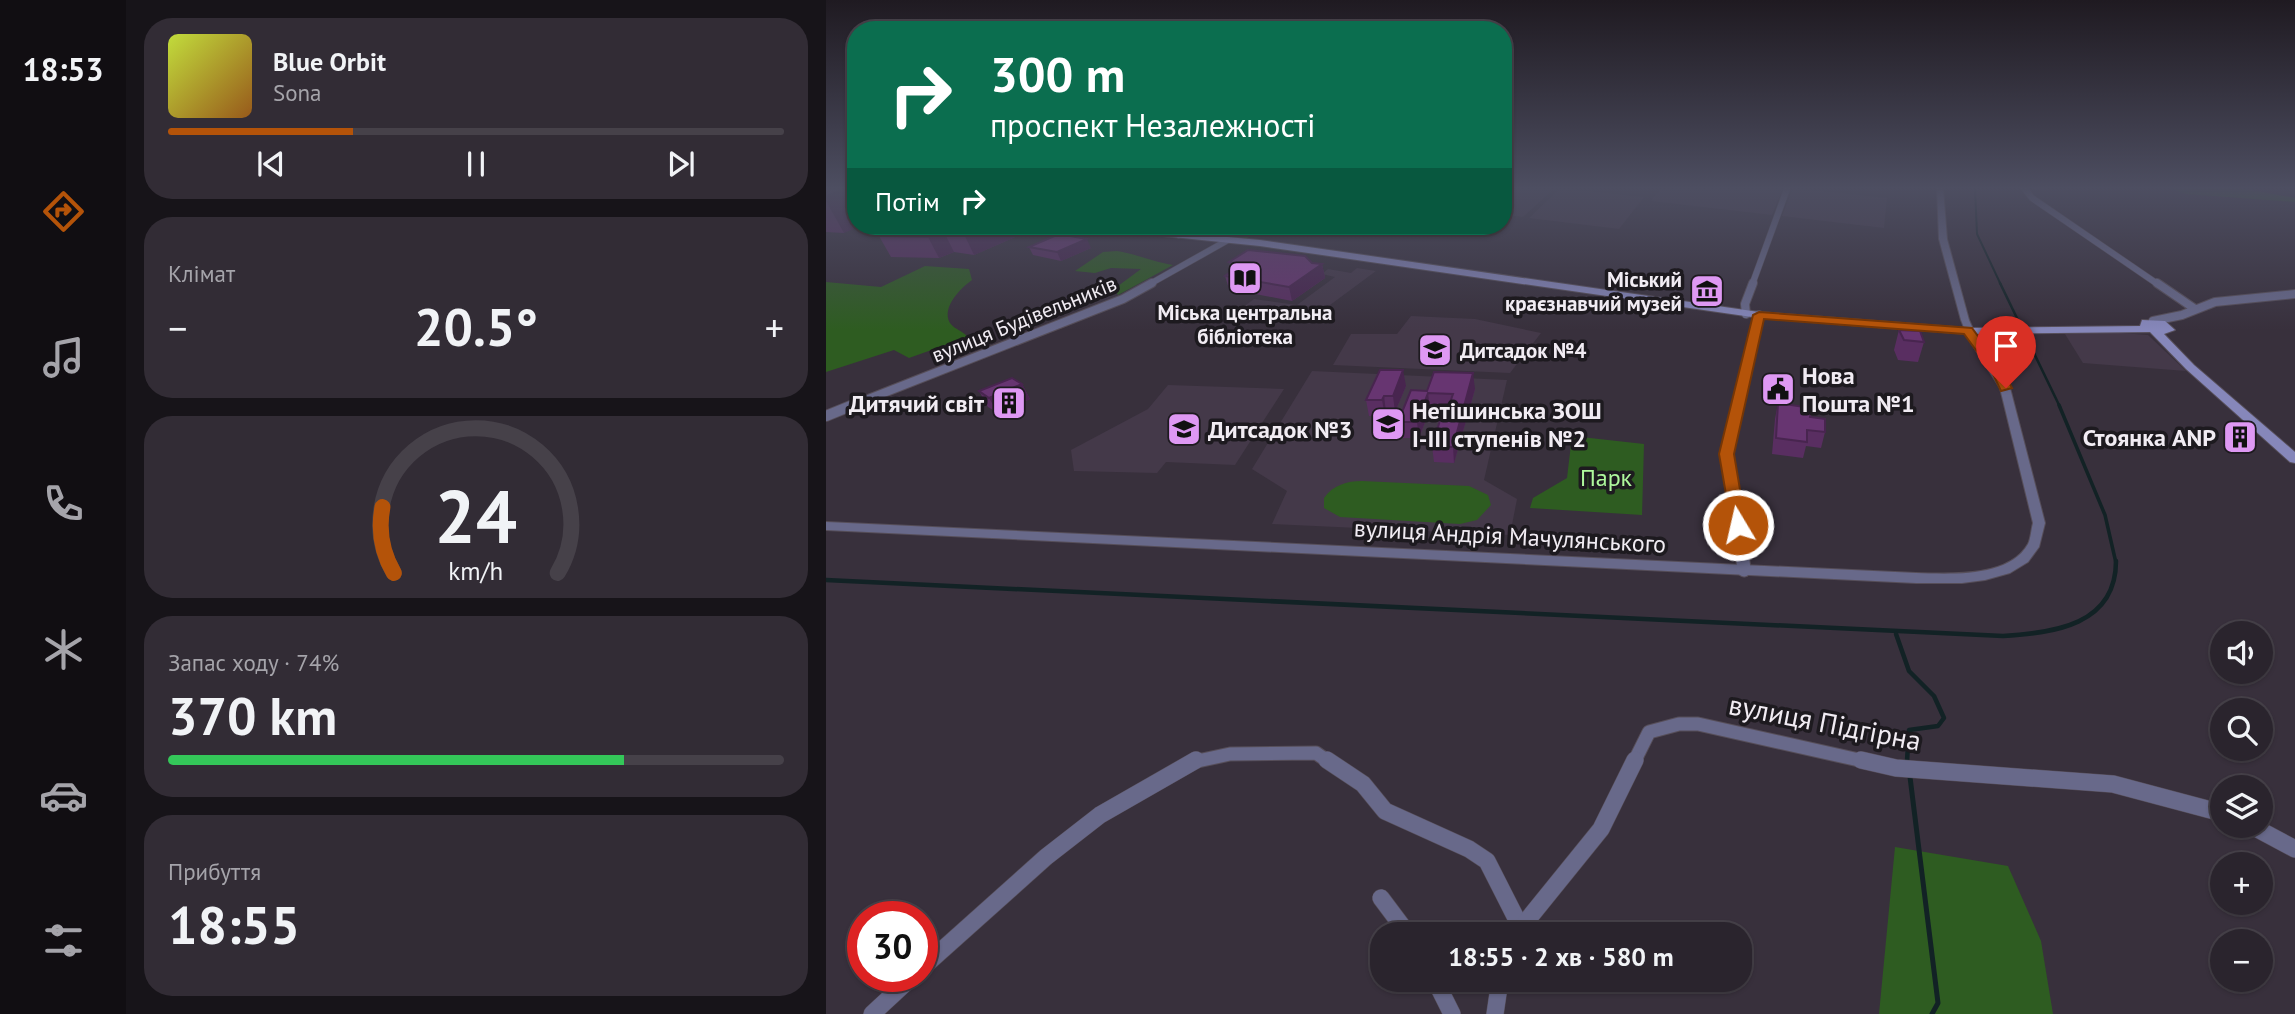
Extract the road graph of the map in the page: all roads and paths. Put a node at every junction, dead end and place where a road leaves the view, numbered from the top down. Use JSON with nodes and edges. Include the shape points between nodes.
{"nodes":[{"id":1,"x":1182,"y":235,"type":"edge"},
{"id":2,"x":1770,"y":235,"type":"edge"},
{"id":3,"x":1943,"y":235,"type":"edge"},
{"id":4,"x":2088,"y":235,"type":"edge"},
{"id":5,"x":1228,"y":240,"type":"junction"},
{"id":6,"x":2295,"y":294,"type":"edge"},
{"id":7,"x":2195,"y":309,"type":"junction"},
{"id":8,"x":1746,"y":314,"type":"junction"},
{"id":9,"x":1759,"y":315,"type":"junction"},
{"id":10,"x":2182,"y":315,"type":"junction"},
{"id":11,"x":2150,"y":326,"type":"junction"},
{"id":12,"x":1968,"y":331,"type":"junction"},
{"id":13,"x":2168,"y":333,"type":"junction"},
{"id":14,"x":826,"y":416,"type":"edge"},
{"id":15,"x":2295,"y":459,"type":"edge"},
{"id":16,"x":826,"y":526,"type":"edge"},
{"id":17,"x":1744,"y":570,"type":"junction"},
{"id":18,"x":2210,"y":810,"type":"edge"},
{"id":19,"x":2273,"y":837,"type":"edge"},
{"id":20,"x":2295,"y":849,"type":"edge"},
{"id":21,"x":1381,"y":898,"type":"dead end"},
{"id":22,"x":1399,"y":922,"type":"edge"},
{"id":23,"x":1514,"y":922,"type":"edge"},
{"id":24,"x":1525,"y":922,"type":"edge"},
{"id":25,"x":938,"y":954,"type":"edge"},
{"id":26,"x":896,"y":992,"type":"edge"},
{"id":27,"x":1441,"y":992,"type":"edge"},
{"id":28,"x":1498,"y":992,"type":"edge"},
{"id":29,"x":872,"y":1014,"type":"edge"},
{"id":30,"x":1452,"y":1014,"type":"edge"},
{"id":31,"x":1494,"y":1014,"type":"edge"}],
"edges":[{"from":1,"to":5,"type":"main road"},
{"from":2,"to":8,"type":"street","via":[[1745,304]]},
{"from":3,"to":12,"type":"street"},
{"from":4,"to":7,"type":"street"},
{"from":5,"to":8,"type":"main road"},
{"from":5,"to":14,"type":"street","name":"вулиця Будівельників","via":[[1123,299]]},
{"from":6,"to":7,"type":"street","via":[[2244,297]]},
{"from":7,"to":10,"type":"street"},
{"from":8,"to":9,"type":"main road"},
{"from":9,"to":12,"type":"main road"},
{"from":9,"to":17,"type":"street","via":[[1726,454]]},
{"from":10,"to":11,"type":"street"},
{"from":10,"to":13,"type":"street"},
{"from":11,"to":12,"type":"main road"},
{"from":11,"to":13,"type":"main road"},
{"from":12,"to":17,"type":"street","name":"вулиця Андрія Мачулянського","via":[[1998,372],[2010,402],[2039,523],[2036,543],[2027,554],[2003,570],[1969,578]]},
{"from":13,"to":15,"type":"main road","via":[[2190,367]]},
{"from":16,"to":17,"type":"street","name":"вулиця Андрія Мачулянського"},
{"from":18,"to":24,"type":"street","name":"вулиця Підгірна","via":[[2113,784],[1896,768],[1698,724],[1679,724],[1649,732],[1601,830]]},
{"from":19,"to":20,"type":"street"},
{"from":21,"to":22,"type":"street"},
{"from":23,"to":25,"type":"street","name":"вулиця Підгірна","via":[[1487,861],[1385,811],[1363,783],[1316,753],[1230,754],[1198,759],[1100,815]]},
{"from":26,"to":29,"type":"street"},
{"from":27,"to":30,"type":"street"},
{"from":28,"to":31,"type":"street"}]}
